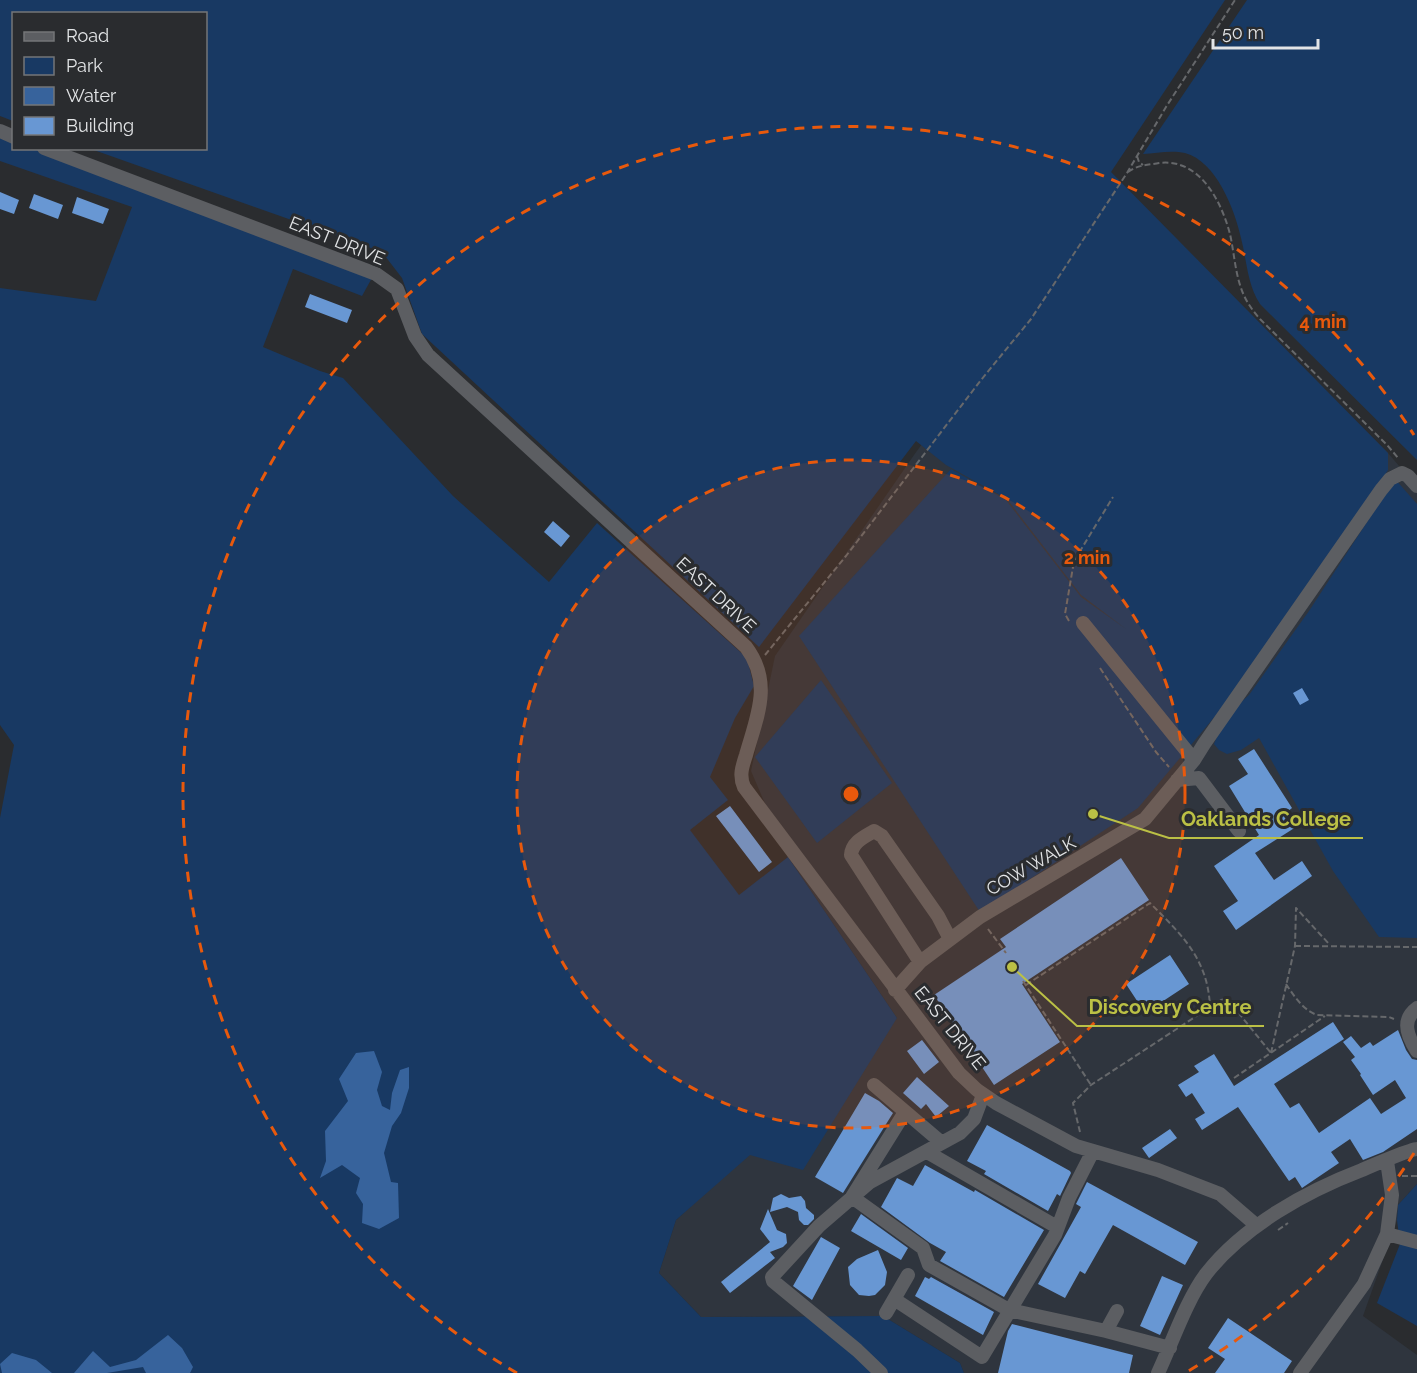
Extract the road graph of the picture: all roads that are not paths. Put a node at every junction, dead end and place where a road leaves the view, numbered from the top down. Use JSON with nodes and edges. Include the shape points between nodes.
{"nodes":[{"id":1,"x":49,"y":150,"type":"edge"},
{"id":2,"x":1417,"y":486,"type":"edge"},
{"id":3,"x":1083,"y":623,"type":"dead end"},
{"id":4,"x":1194,"y":760,"type":"junction"},
{"id":5,"x":1178,"y":780,"type":"junction"},
{"id":6,"x":1239,"y":831,"type":"dead end"},
{"id":7,"x":950,"y":939,"type":"junction"},
{"id":8,"x":920,"y":962,"type":"junction"},
{"id":9,"x":896,"y":990,"type":"junction"},
{"id":10,"x":1417,"y":1008,"type":"edge"},
{"id":11,"x":1417,"y":1051,"type":"edge"},
{"id":12,"x":874,"y":1085,"type":"dead end"},
{"id":13,"x":983,"y":1095,"type":"junction"},
{"id":14,"x":905,"y":1112,"type":"junction"},
{"id":15,"x":942,"y":1143,"type":"junction"},
{"id":16,"x":1415,"y":1147,"type":"edge"},
{"id":17,"x":1093,"y":1151,"type":"junction"},
{"id":18,"x":927,"y":1152,"type":"junction"},
{"id":19,"x":1386,"y":1161,"type":"junction"},
{"id":20,"x":852,"y":1197,"type":"junction"},
{"id":21,"x":1256,"y":1225,"type":"junction"},
{"id":22,"x":1057,"y":1227,"type":"junction"},
{"id":23,"x":1387,"y":1234,"type":"junction"},
{"id":24,"x":1417,"y":1242,"type":"edge"},
{"id":25,"x":908,"y":1275,"type":"dead end"},
{"id":26,"x":894,"y":1299,"type":"junction"},
{"id":27,"x":1009,"y":1310,"type":"junction"},
{"id":28,"x":1117,"y":1311,"type":"dead end"},
{"id":29,"x":886,"y":1313,"type":"dead end"},
{"id":30,"x":1106,"y":1331,"type":"junction"},
{"id":31,"x":1170,"y":1348,"type":"junction"},
{"id":32,"x":881,"y":1373,"type":"edge"},
{"id":33,"x":1158,"y":1373,"type":"edge"},
{"id":34,"x":1300,"y":1373,"type":"edge"}],
"edges":[{"from":1,"to":9,"type":"lane","name":"EAST DRIVE","via":[[391,283],[428,355],[752,655],[762,687],[740,774],[744,787]]},
{"from":2,"to":4,"type":"lane","name":"COW WALK","via":[[1402,473],[1381,490]]},
{"from":3,"to":4,"type":"lane"},
{"from":4,"to":5,"type":"lane","name":"COW WALK"},
{"from":5,"to":6,"type":"lane","via":[[1199,778]]},
{"from":5,"to":7,"type":"lane","name":"COW WALK","via":[[1146,819],[980,916]]},
{"from":7,"to":8,"type":"lane","name":"COW WALK"},
{"from":7,"to":8,"type":"lane","via":[[882,836],[874,831],[854,844],[850,855]]},
{"from":8,"to":9,"type":"lane","name":"COW WALK"},
{"from":9,"to":13,"type":"lane","name":"EAST DRIVE","via":[[959,1073]]},
{"from":10,"to":11,"type":"lane","via":[[1406,1023]]},
{"from":12,"to":14,"type":"lane"},
{"from":13,"to":15,"type":"lane","via":[[974,1119]]},
{"from":13,"to":17,"type":"lane","name":"EAST DRIVE","via":[[1076,1146]]},
{"from":14,"to":15,"type":"lane"},
{"from":14,"to":20,"type":"lane"},
{"from":15,"to":18,"type":"lane"},
{"from":16,"to":19,"type":"lane"},
{"from":17,"to":21,"type":"lane","name":"EAST DRIVE","via":[[1199,1179]]},
{"from":17,"to":22,"type":"lane"},
{"from":18,"to":20,"type":"lane","via":[[870,1182]]},
{"from":18,"to":22,"type":"lane"},
{"from":19,"to":21,"type":"lane","via":[[1333,1181]]},
{"from":19,"to":23,"type":"lane","via":[[1392,1195]]},
{"from":20,"to":27,"type":"lane","via":[[923,1248],[930,1265]]},
{"from":20,"to":32,"type":"lane","via":[[819,1226],[774,1274],[773,1281]]},
{"from":21,"to":31,"type":"lane","via":[[1206,1274]]},
{"from":22,"to":27,"type":"lane"},
{"from":23,"to":24,"type":"lane"},
{"from":23,"to":34,"type":"lane","via":[[1364,1284]]},
{"from":25,"to":26,"type":"lane"},
{"from":26,"to":27,"type":"lane","via":[[982,1357]]},
{"from":26,"to":29,"type":"lane"},
{"from":27,"to":30,"type":"lane"},
{"from":28,"to":30,"type":"lane"},
{"from":30,"to":31,"type":"lane"},
{"from":31,"to":33,"type":"lane"}]}
